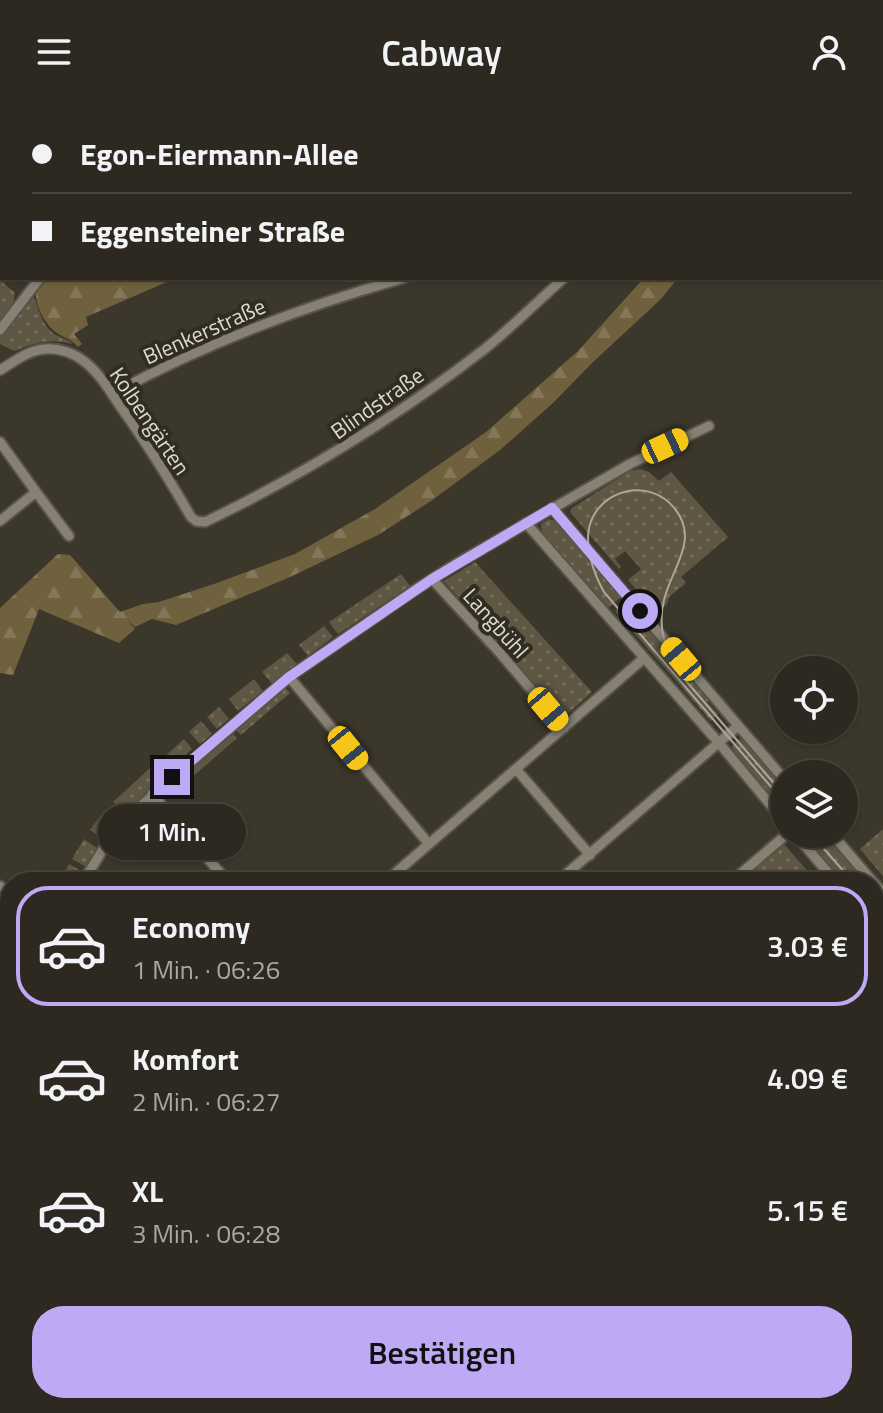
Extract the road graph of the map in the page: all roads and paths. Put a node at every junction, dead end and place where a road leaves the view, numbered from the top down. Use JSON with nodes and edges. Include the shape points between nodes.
{"nodes":[{"id":1,"x":38,"y":280,"type":"edge"},
{"id":2,"x":397,"y":280,"type":"edge"},
{"id":3,"x":562,"y":280,"type":"edge"},
{"id":4,"x":0,"y":330,"type":"edge"},
{"id":5,"x":0,"y":370,"type":"edge"},
{"id":6,"x":112,"y":394,"type":"junction"},
{"id":7,"x":709,"y":426,"type":"dead end"},
{"id":8,"x":0,"y":442,"type":"edge"},
{"id":9,"x":36,"y":492,"type":"junction"},
{"id":10,"x":552,"y":508,"type":"junction"},
{"id":11,"x":191,"y":517,"type":"joint"},
{"id":12,"x":0,"y":521,"type":"edge"},
{"id":13,"x":526,"y":523,"type":"junction"},
{"id":14,"x":69,"y":536,"type":"dead end"},
{"id":15,"x":432,"y":579,"type":"junction"},
{"id":16,"x":643,"y":659,"type":"junction"},
{"id":17,"x":289,"y":677,"type":"junction"},
{"id":18,"x":738,"y":726,"type":"junction"},
{"id":19,"x":564,"y":728,"type":"junction"},
{"id":20,"x":719,"y":743,"type":"junction"},
{"id":21,"x":770,"y":763,"type":"edge"},
{"id":22,"x":516,"y":769,"type":"junction"},
{"id":23,"x":152,"y":794,"type":"junction"},
{"id":24,"x":770,"y":804,"type":"edge"},
{"id":25,"x":429,"y":844,"type":"junction"},
{"id":26,"x":771,"y":848,"type":"edge"},
{"id":27,"x":807,"y":848,"type":"edge"},
{"id":28,"x":844,"y":848,"type":"edge"},
{"id":29,"x":590,"y":855,"type":"junction"},
{"id":30,"x":90,"y":872,"type":"edge"},
{"id":31,"x":219,"y":872,"type":"edge"},
{"id":32,"x":397,"y":872,"type":"edge"},
{"id":33,"x":574,"y":872,"type":"edge"},
{"id":34,"x":743,"y":872,"type":"edge"},
{"id":35,"x":827,"y":872,"type":"edge"},
{"id":36,"x":865,"y":872,"type":"edge"}],
"edges":[{"from":1,"to":4,"type":"street"},
{"from":2,"to":6,"type":"street","name":"Blenkerstraße","via":[[267,322]]},
{"from":3,"to":11,"type":"street","name":"Blindstraße","via":[[488,346],[366,434],[205,522]]},
{"from":5,"to":6,"type":"street","name":"Kolbengärten","via":[[40,349],[61,350],[93,369]]},
{"from":6,"to":11,"type":"street","name":"Kolbengärten"},
{"from":7,"to":10,"type":"street"},
{"from":8,"to":9,"type":"street"},
{"from":9,"to":12,"type":"street"},
{"from":9,"to":14,"type":"street"},
{"from":10,"to":13,"type":"street"},
{"from":10,"to":18,"type":"street"},
{"from":13,"to":15,"type":"street"},
{"from":13,"to":16,"type":"street"},
{"from":15,"to":17,"type":"street"},
{"from":15,"to":19,"type":"street","name":"Langbühl"},
{"from":16,"to":19,"type":"street"},
{"from":16,"to":20,"type":"street"},
{"from":17,"to":23,"type":"street"},
{"from":17,"to":25,"type":"street"},
{"from":18,"to":20,"type":"street"},
{"from":18,"to":21,"type":"street"},
{"from":19,"to":22,"type":"street"},
{"from":20,"to":24,"type":"street"},
{"from":20,"to":29,"type":"street"},
{"from":22,"to":25,"type":"street"},
{"from":22,"to":29,"type":"street"},
{"from":23,"to":30,"type":"street","via":[[122,823]]},
{"from":23,"to":31,"type":"street"},
{"from":25,"to":32,"type":"street"},
{"from":26,"to":34,"type":"street"},
{"from":27,"to":35,"type":"street"},
{"from":28,"to":36,"type":"street"},
{"from":29,"to":33,"type":"street"}]}
